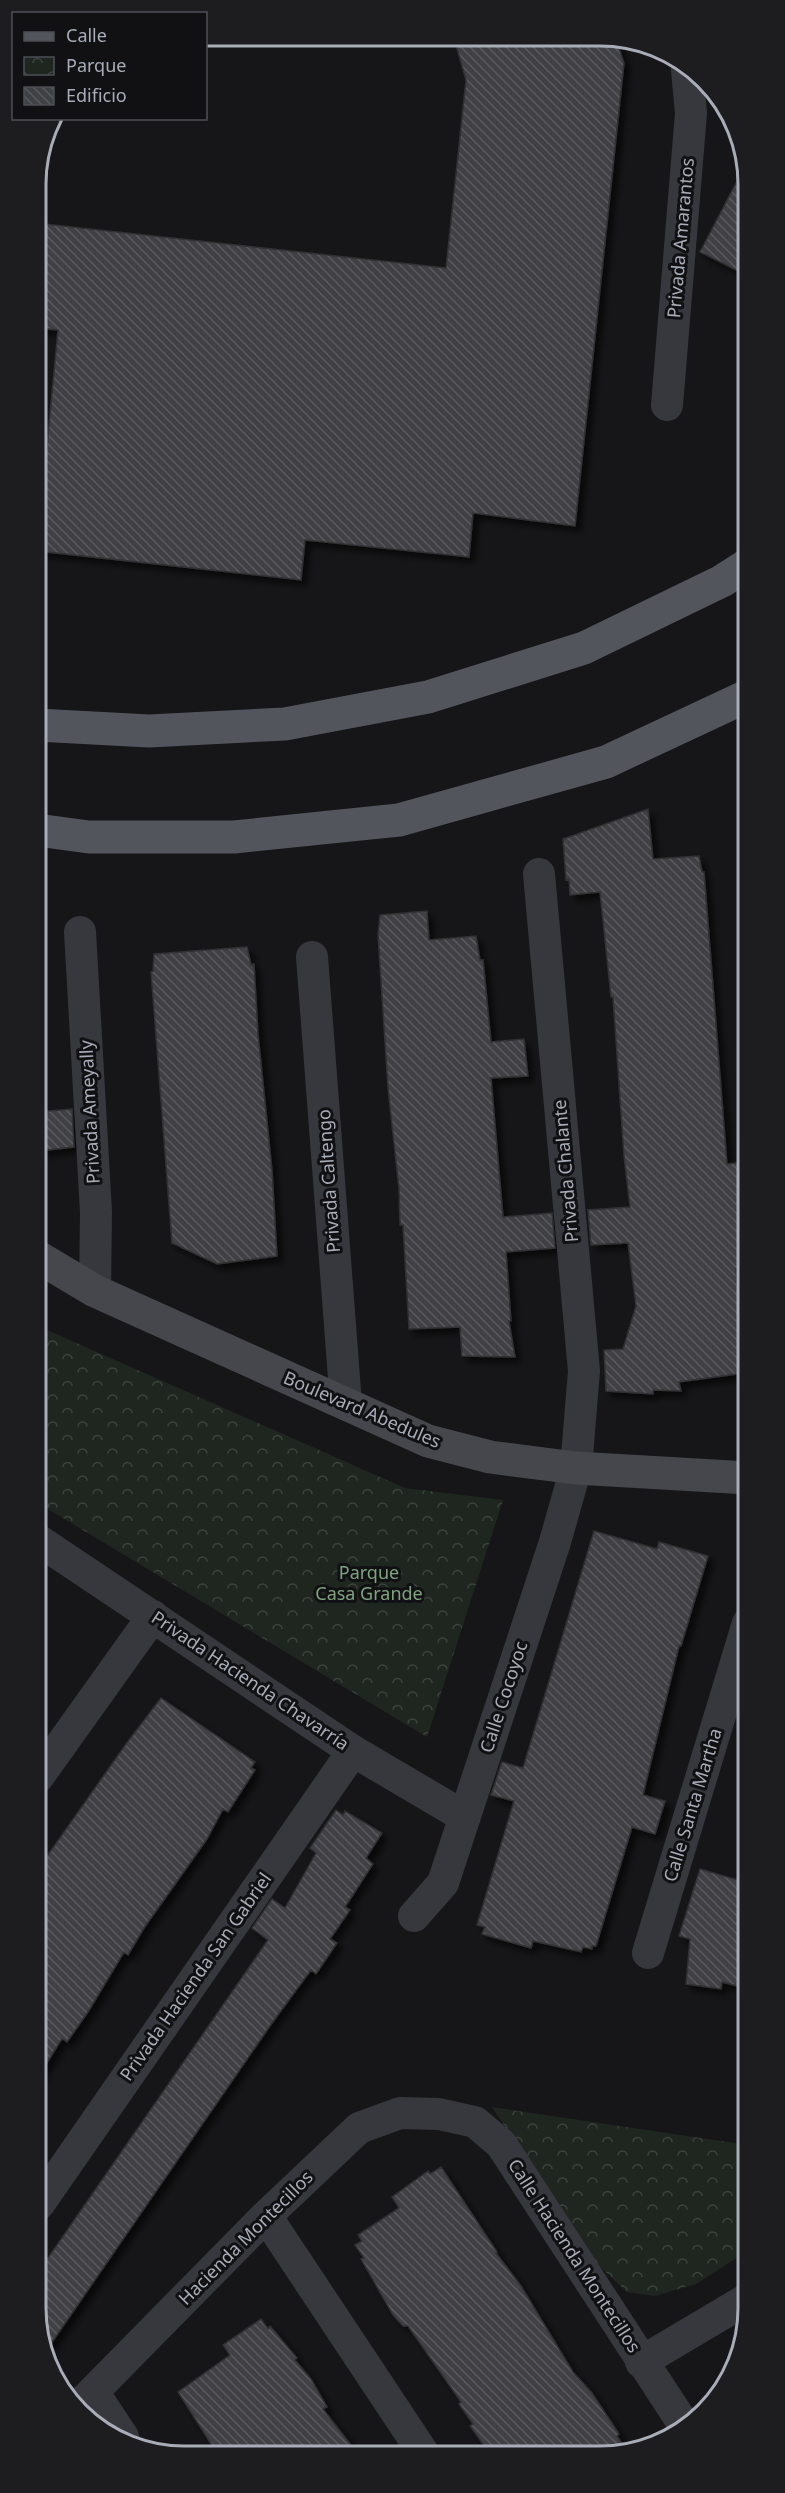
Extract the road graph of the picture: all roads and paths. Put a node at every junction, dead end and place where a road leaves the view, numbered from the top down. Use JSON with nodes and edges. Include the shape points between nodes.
{"nodes":[{"id":1,"x":688,"y":78,"type":"edge"},
{"id":2,"x":667,"y":405,"type":"dead end"},
{"id":3,"x":738,"y":571,"type":"edge"},
{"id":4,"x":738,"y":700,"type":"edge"},
{"id":5,"x":47,"y":726,"type":"edge"},
{"id":6,"x":47,"y":831,"type":"edge"},
{"id":7,"x":539,"y":874,"type":"dead end"},
{"id":8,"x":80,"y":932,"type":"dead end"},
{"id":9,"x":312,"y":957,"type":"dead end"},
{"id":10,"x":46,"y":1262,"type":"edge"},
{"id":11,"x":95,"y":1291,"type":"junction"},
{"id":12,"x":346,"y":1404,"type":"junction"},
{"id":13,"x":576,"y":1468,"type":"junction"},
{"id":14,"x":738,"y":1477,"type":"edge"},
{"id":15,"x":46,"y":1546,"type":"edge"},
{"id":16,"x":153,"y":1616,"type":"junction"},
{"id":17,"x":738,"y":1656,"type":"edge"},
{"id":18,"x":353,"y":1751,"type":"junction"},
{"id":19,"x":46,"y":1765,"type":"edge"},
{"id":20,"x":465,"y":1817,"type":"junction"},
{"id":21,"x":414,"y":1916,"type":"dead end"},
{"id":22,"x":648,"y":1953,"type":"dead end"},
{"id":23,"x":438,"y":2114,"type":"joint"},
{"id":24,"x":46,"y":2194,"type":"edge"},
{"id":25,"x":266,"y":2216,"type":"junction"},
{"id":26,"x":738,"y":2305,"type":"edge"},
{"id":27,"x":641,"y":2362,"type":"junction"},
{"id":28,"x":85,"y":2400,"type":"edge"},
{"id":29,"x":681,"y":2420,"type":"edge"},
{"id":30,"x":109,"y":2424,"type":"edge"},
{"id":31,"x":419,"y":2446,"type":"edge"}],
"edges":[{"from":1,"to":2,"type":"street","name":"Privada Amarantos","via":[[691,113]]},
{"from":3,"to":5,"type":"main road","via":[[584,648],[428,697],[285,724],[149,731]]},
{"from":4,"to":6,"type":"main road","via":[[606,762],[399,820],[234,837],[89,837]]},
{"from":7,"to":13,"type":"street","name":"Privada Chalante","via":[[584,1371]]},
{"from":8,"to":11,"type":"street","name":"Privada Ameyally","via":[[96,1212]]},
{"from":9,"to":12,"type":"street","name":"Privada Caltengo"},
{"from":10,"to":11,"type":"street","name":"Boulevard Abedules"},
{"from":11,"to":12,"type":"street","name":"Boulevard Abedules"},
{"from":12,"to":13,"type":"street","name":"Boulevard Abedules","via":[[428,1441],[490,1457]]},
{"from":13,"to":14,"type":"street","name":"Boulevard Abedules"},
{"from":13,"to":20,"type":"street","name":"Calle Cocoyoc"},
{"from":15,"to":16,"type":"street","name":"Privada Hacienda Chavarría"},
{"from":16,"to":18,"type":"street","name":"Privada Hacienda Chavarría"},
{"from":16,"to":19,"type":"street"},
{"from":17,"to":22,"type":"street","name":"Calle Santa Martha"},
{"from":18,"to":20,"type":"street","name":"Privada Hacienda Chavarría"},
{"from":18,"to":24,"type":"street","name":"Privada Hacienda San Gabriel"},
{"from":20,"to":21,"type":"street","name":"Calle Cocoyoc","via":[[442,1883]]},
{"from":23,"to":25,"type":"street","name":"Hacienda Montecillos","via":[[400,2113],[359,2128]]},
{"from":23,"to":27,"type":"street","name":"Calle Hacienda Montecillos","via":[[475,2121],[501,2144]]},
{"from":25,"to":28,"type":"street","name":"Hacienda Montecillos"},
{"from":25,"to":31,"type":"street"},
{"from":26,"to":27,"type":"street"},
{"from":27,"to":29,"type":"street","name":"Calle Hacienda Montecillos"},
{"from":28,"to":30,"type":"street"}]}
